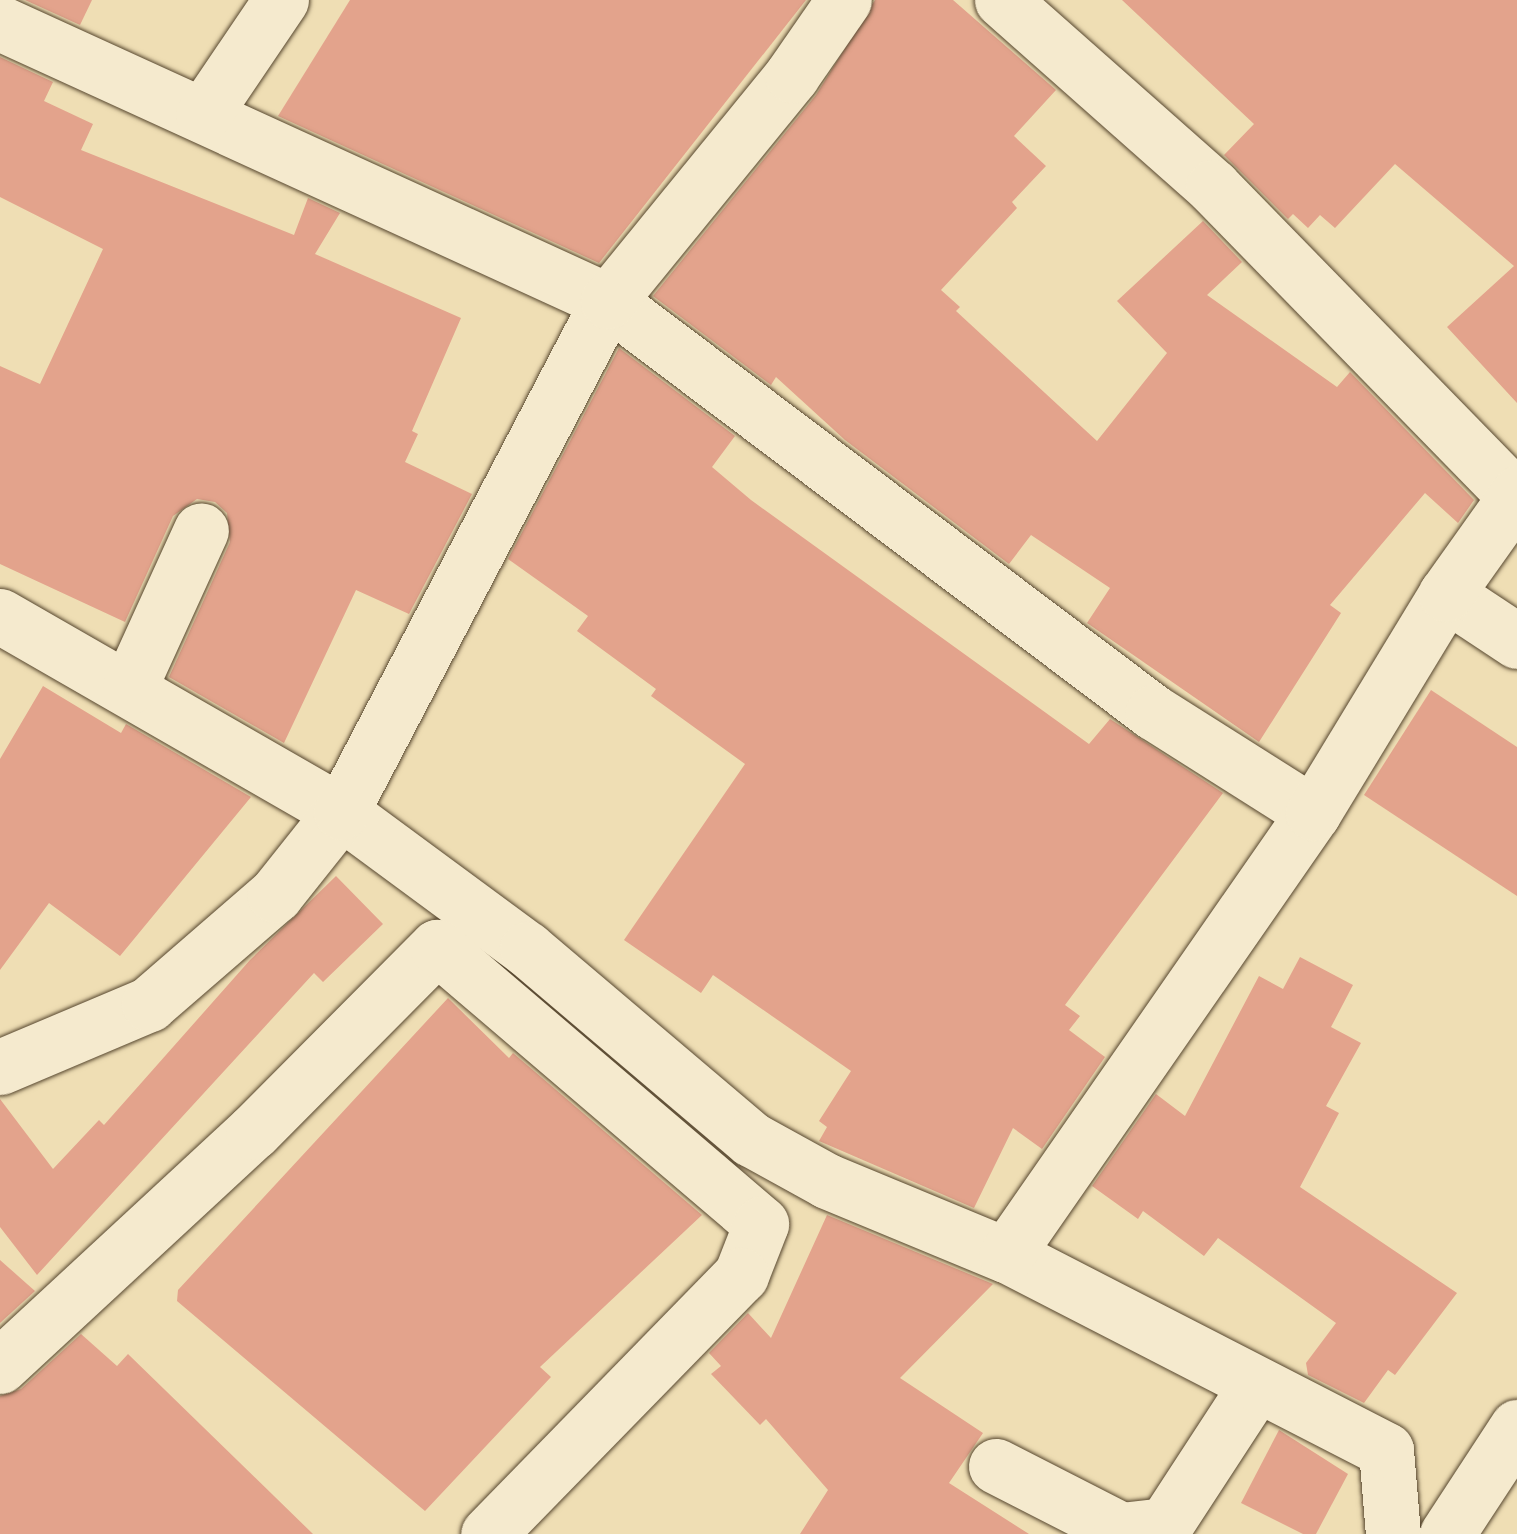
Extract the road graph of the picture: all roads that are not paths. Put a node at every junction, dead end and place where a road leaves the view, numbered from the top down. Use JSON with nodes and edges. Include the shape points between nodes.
{"nodes":[{"id":1,"x":281,"y":0,"type":"edge"},
{"id":2,"x":844,"y":0,"type":"edge"},
{"id":3,"x":1002,"y":0,"type":"edge"},
{"id":4,"x":0,"y":22,"type":"edge"},
{"id":5,"x":203,"y":115,"type":"junction"},
{"id":6,"x":608,"y":301,"type":"junction"},
{"id":7,"x":1516,"y":495,"type":"edge"},
{"id":8,"x":200,"y":530,"type":"dead end"},
{"id":9,"x":1446,"y":594,"type":"junction"},
{"id":10,"x":0,"y":616,"type":"edge"},
{"id":11,"x":1517,"y":641,"type":"edge"},
{"id":12,"x":130,"y":686,"type":"junction"},
{"id":13,"x":341,"y":812,"type":"junction"},
{"id":14,"x":1312,"y":813,"type":"junction"},
{"id":15,"x":0,"y":1067,"type":"edge"},
{"id":16,"x":1006,"y":1255,"type":"junction"},
{"id":17,"x":0,"y":1366,"type":"edge"},
{"id":18,"x":1257,"y":1384,"type":"junction"},
{"id":19,"x":1517,"y":1426,"type":"edge"},
{"id":20,"x":996,"y":1466,"type":"dead end"},
{"id":21,"x":488,"y":1534,"type":"edge"},
{"id":22,"x":1393,"y":1534,"type":"edge"},
{"id":23,"x":1447,"y":1534,"type":"edge"}],
"edges":[{"from":1,"to":5,"type":"street"},
{"from":2,"to":6,"type":"street"},
{"from":3,"to":7,"type":"street","via":[[1213,188]]},
{"from":4,"to":5,"type":"street"},
{"from":5,"to":6,"type":"street"},
{"from":6,"to":13,"type":"street"},
{"from":6,"to":14,"type":"street","via":[[1153,712]]},
{"from":7,"to":9,"type":"street"},
{"from":8,"to":12,"type":"street"},
{"from":9,"to":11,"type":"street"},
{"from":9,"to":14,"type":"street"},
{"from":10,"to":12,"type":"street"},
{"from":12,"to":13,"type":"street"},
{"from":13,"to":15,"type":"street","via":[[275,895],[148,1004]]},
{"from":13,"to":16,"type":"street","via":[[526,949],[751,1140],[827,1181]]},
{"from":14,"to":16,"type":"street"},
{"from":16,"to":18,"type":"street"},
{"from":17,"to":21,"type":"street","via":[[252,1132],[438,947],[761,1224],[741,1275]]},
{"from":18,"to":20,"type":"street","via":[[1165,1526],[1121,1530]]},
{"from":18,"to":22,"type":"street","via":[[1386,1450]]},
{"from":19,"to":23,"type":"street"}]}
